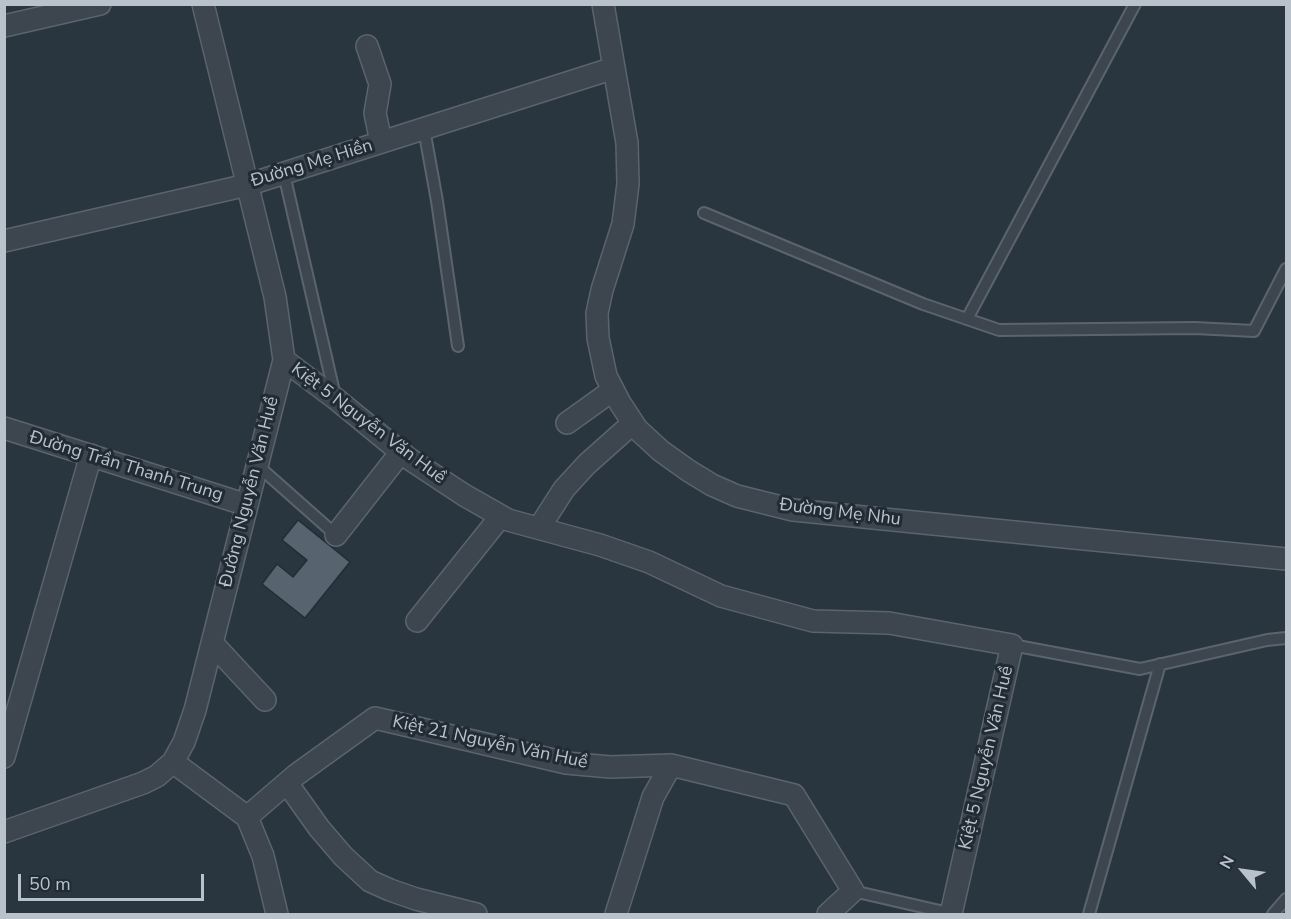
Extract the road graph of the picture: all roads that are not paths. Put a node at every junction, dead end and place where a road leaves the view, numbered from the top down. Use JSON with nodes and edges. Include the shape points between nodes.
{"nodes":[{"id":1,"x":100,"y":4,"type":"edge"},
{"id":2,"x":203,"y":4,"type":"edge"},
{"id":3,"x":603,"y":4,"type":"edge"},
{"id":4,"x":1135,"y":4,"type":"edge"},
{"id":5,"x":4,"y":26,"type":"edge"},
{"id":6,"x":367,"y":46,"type":"dead end"},
{"id":7,"x":614,"y":68,"type":"junction"},
{"id":8,"x":424,"y":129,"type":"junction"},
{"id":9,"x":381,"y":142,"type":"junction"},
{"id":10,"x":284,"y":174,"type":"junction"},
{"id":11,"x":247,"y":185,"type":"junction"},
{"id":12,"x":704,"y":213,"type":"dead end"},
{"id":13,"x":4,"y":241,"type":"edge"},
{"id":14,"x":1287,"y":269,"type":"edge"},
{"id":15,"x":967,"y":319,"type":"junction"},
{"id":16,"x":458,"y":346,"type":"dead end"},
{"id":17,"x":284,"y":360,"type":"junction"},
{"id":18,"x":613,"y":390,"type":"junction"},
{"id":19,"x":336,"y":399,"type":"junction"},
{"id":20,"x":567,"y":423,"type":"dead end"},
{"id":21,"x":633,"y":423,"type":"junction"},
{"id":22,"x":4,"y":428,"type":"edge"},
{"id":23,"x":401,"y":452,"type":"junction"},
{"id":24,"x":92,"y":455,"type":"junction"},
{"id":25,"x":257,"y":465,"type":"junction"},
{"id":26,"x":247,"y":505,"type":"junction"},
{"id":27,"x":501,"y":516,"type":"junction"},
{"id":28,"x":539,"y":528,"type":"junction"},
{"id":29,"x":336,"y":535,"type":"joint"},
{"id":30,"x":1287,"y":559,"type":"edge"},
{"id":31,"x":417,"y":621,"type":"dead end"},
{"id":32,"x":1287,"y":639,"type":"edge"},
{"id":33,"x":212,"y":643,"type":"junction"},
{"id":34,"x":1012,"y":645,"type":"junction"},
{"id":35,"x":1160,"y":664,"type":"junction"},
{"id":36,"x":265,"y":700,"type":"dead end"},
{"id":37,"x":4,"y":757,"type":"edge"},
{"id":38,"x":173,"y":762,"type":"junction"},
{"id":39,"x":670,"y":765,"type":"junction"},
{"id":40,"x":287,"y":783,"type":"junction"},
{"id":41,"x":247,"y":817,"type":"junction"},
{"id":42,"x":4,"y":832,"type":"edge"},
{"id":43,"x":853,"y":891,"type":"junction"},
{"id":44,"x":1287,"y":899,"type":"edge"},
{"id":45,"x":952,"y":914,"type":"edge"},
{"id":46,"x":277,"y":915,"type":"edge"},
{"id":47,"x":476,"y":915,"type":"edge"},
{"id":48,"x":616,"y":915,"type":"edge"},
{"id":49,"x":828,"y":915,"type":"edge"},
{"id":50,"x":1089,"y":915,"type":"edge"},
{"id":51,"x":1273,"y":915,"type":"edge"}],
"edges":[{"from":1,"to":5,"type":"street"},
{"from":2,"to":11,"type":"street","name":"Đường Nguyễn Văn Huề"},
{"from":3,"to":7,"type":"street","name":"Đường Mẹ Nhu"},
{"from":4,"to":15,"type":"lane"},
{"from":6,"to":9,"type":"street","via":[[381,84],[375,113]]},
{"from":7,"to":8,"type":"street","name":"Đường Mẹ Hiền"},
{"from":7,"to":18,"type":"street","name":"Đường Mẹ Nhu","via":[[627,143],[628,184],[623,224],[597,313],[598,338]]},
{"from":8,"to":9,"type":"street","name":"Đường Mẹ Hiền"},
{"from":8,"to":16,"type":"lane"},
{"from":9,"to":10,"type":"street","name":"Đường Mẹ Hiền"},
{"from":10,"to":11,"type":"street","name":"Đường Mẹ Hiền"},
{"from":10,"to":19,"type":"lane"},
{"from":11,"to":13,"type":"street","name":"Đường Mẹ Hiền"},
{"from":11,"to":17,"type":"street","name":"Đường Nguyễn Văn Huề","via":[[275,297]]},
{"from":12,"to":15,"type":"lane"},
{"from":14,"to":15,"type":"lane","via":[[1254,331],[999,330]]},
{"from":17,"to":19,"type":"street","name":"Kiệt 5 Nguyễn Văn Huề"},
{"from":17,"to":25,"type":"street","name":"Đường Nguyễn Văn Huề"},
{"from":18,"to":20,"type":"street"},
{"from":18,"to":21,"type":"street","name":"Đường Mẹ Nhu"},
{"from":19,"to":23,"type":"street","name":"Kiệt 5 Nguyễn Văn Huề"},
{"from":21,"to":28,"type":"street","via":[[564,489]]},
{"from":21,"to":30,"type":"street","name":"Đường Mẹ Nhu","via":[[661,451],[712,485],[737,496],[793,510]]},
{"from":22,"to":24,"type":"street","name":"Đường Trần Thanh Trung"},
{"from":23,"to":27,"type":"street","name":"Kiệt 5 Nguyễn Văn Huề"},
{"from":23,"to":29,"type":"street"},
{"from":24,"to":26,"type":"street","name":"Đường Trần Thanh Trung"},
{"from":24,"to":37,"type":"street"},
{"from":25,"to":26,"type":"street","name":"Đường Nguyễn Văn Huề"},
{"from":25,"to":29,"type":"lane"},
{"from":26,"to":33,"type":"street","name":"Đường Nguyễn Văn Huề"},
{"from":27,"to":28,"type":"street","name":"Kiệt 5 Nguyễn Văn Huề"},
{"from":27,"to":31,"type":"street"},
{"from":28,"to":34,"type":"street","name":"Kiệt 5 Nguyễn Văn Huề","via":[[649,562],[721,596],[813,621],[889,623]]},
{"from":32,"to":35,"type":"lane"},
{"from":33,"to":36,"type":"street"},
{"from":33,"to":38,"type":"street","name":"Đường Nguyễn Văn Huề","via":[[195,710]]},
{"from":34,"to":35,"type":"lane","via":[[1140,669]]},
{"from":34,"to":45,"type":"street","name":"Kiệt 5 Nguyễn Văn Huề"},
{"from":35,"to":50,"type":"lane"},
{"from":38,"to":41,"type":"street"},
{"from":38,"to":42,"type":"street","name":"Đường Nguyễn Văn Huề","via":[[142,783]]},
{"from":39,"to":40,"type":"street","name":"Kiệt 21 Nguyễn Văn Huề","via":[[610,767],[566,763],[375,718]]},
{"from":39,"to":43,"type":"street","name":"Kiệt 21 Nguyễn Văn Huề","via":[[794,795]]},
{"from":39,"to":48,"type":"street","via":[[653,797]]},
{"from":40,"to":41,"type":"street","name":"Kiệt 21 Nguyễn Văn Huề"},
{"from":40,"to":47,"type":"street","via":[[319,828],[370,881],[416,899]]},
{"from":41,"to":46,"type":"street","via":[[263,856]]},
{"from":43,"to":45,"type":"lane"},
{"from":43,"to":49,"type":"street"},
{"from":44,"to":51,"type":"lane"}]}
